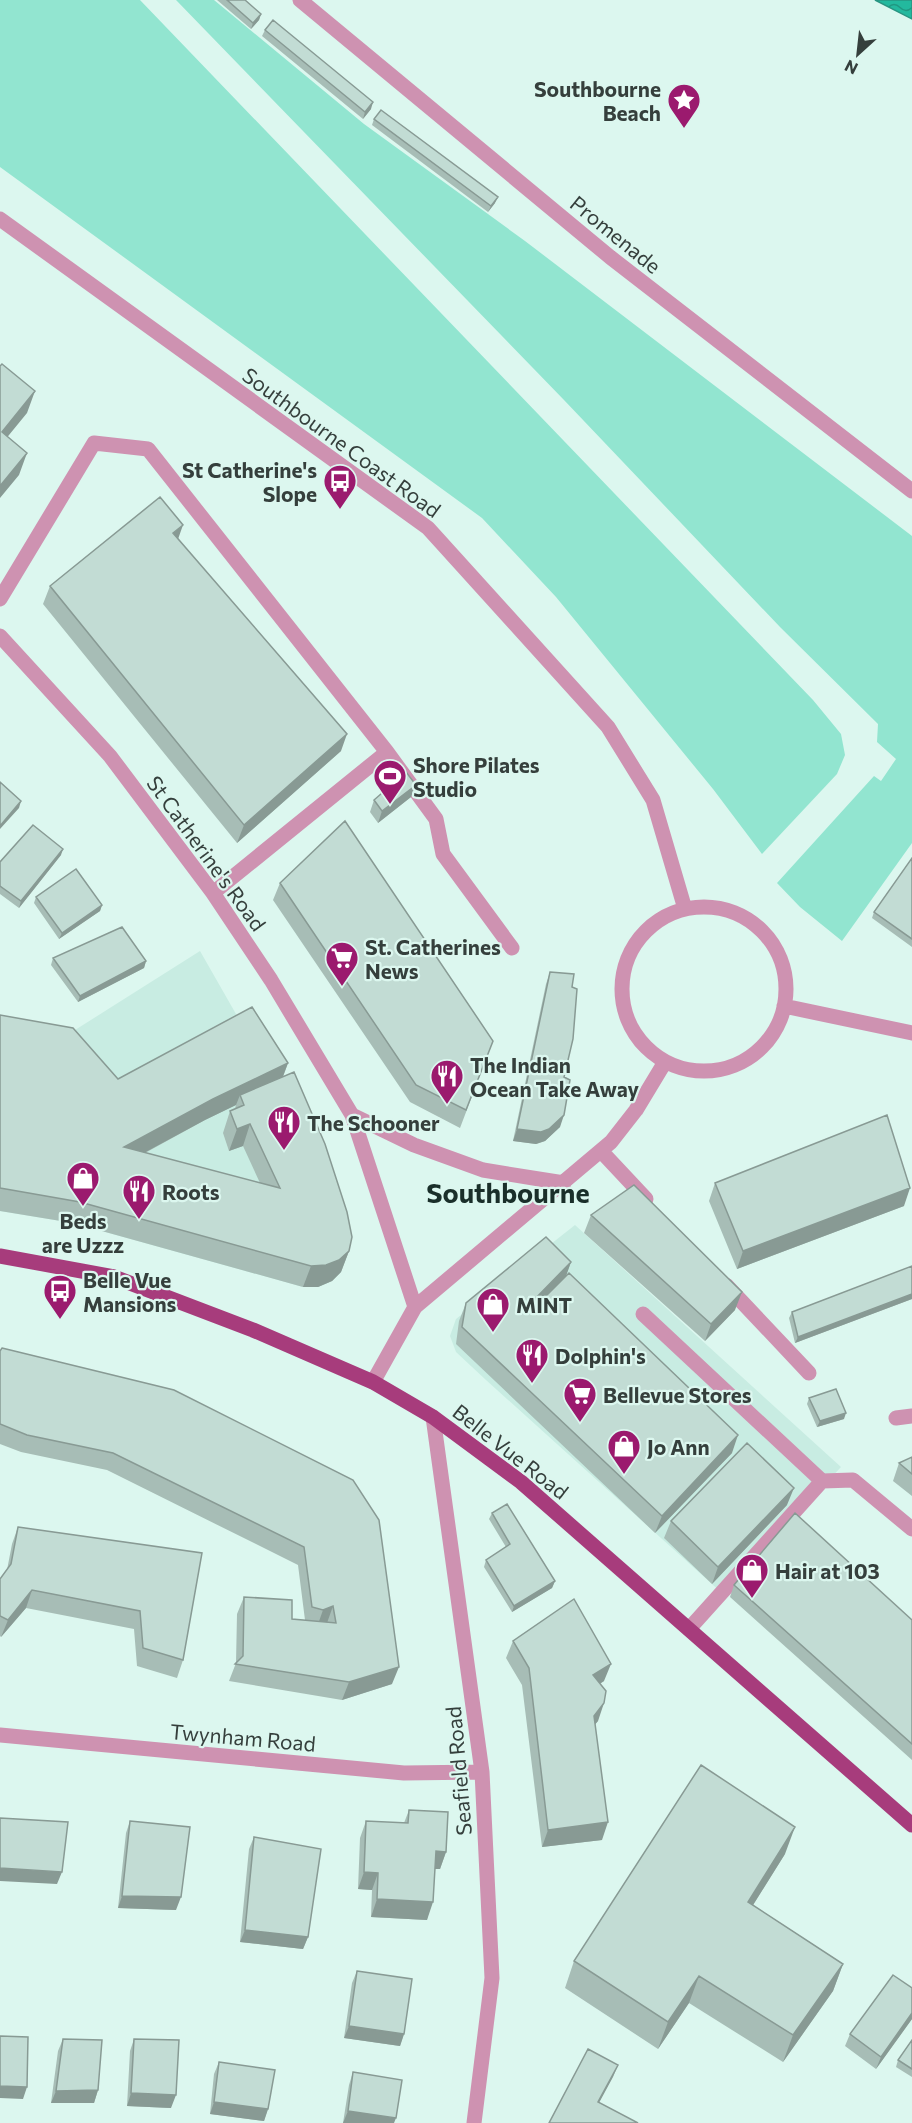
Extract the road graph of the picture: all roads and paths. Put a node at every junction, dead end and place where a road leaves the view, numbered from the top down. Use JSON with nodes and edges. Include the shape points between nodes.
{"nodes":[{"id":1,"x":300,"y":0,"type":"edge"},
{"id":2,"x":0,"y":219,"type":"edge"},
{"id":3,"x":912,"y":491,"type":"edge"},
{"id":4,"x":0,"y":599,"type":"edge"},
{"id":5,"x":0,"y":636,"type":"edge"},
{"id":6,"x":387,"y":752,"type":"junction"},
{"id":7,"x":213,"y":893,"type":"junction"},
{"id":8,"x":685,"y":909,"type":"junction"},
{"id":9,"x":512,"y":948,"type":"dead end"},
{"id":10,"x":784,"y":1006,"type":"junction"},
{"id":11,"x":912,"y":1033,"type":"edge"},
{"id":12,"x":665,"y":1062,"type":"junction"},
{"id":13,"x":352,"y":1115,"type":"junction"},
{"id":14,"x":601,"y":1151,"type":"junction"},
{"id":15,"x":564,"y":1183,"type":"junction"},
{"id":16,"x":657,"y":1211,"type":"edge"},
{"id":17,"x":0,"y":1256,"type":"edge"},
{"id":18,"x":713,"y":1271,"type":"edge"},
{"id":19,"x":415,"y":1307,"type":"junction"},
{"id":20,"x":643,"y":1314,"type":"dead end"},
{"id":21,"x":808,"y":1373,"type":"dead end"},
{"id":22,"x":373,"y":1382,"type":"junction"},
{"id":23,"x":912,"y":1416,"type":"edge"},
{"id":24,"x":433,"y":1417,"type":"junction"},
{"id":25,"x":896,"y":1418,"type":"dead end"},
{"id":26,"x":822,"y":1481,"type":"junction"},
{"id":27,"x":912,"y":1529,"type":"edge"},
{"id":28,"x":689,"y":1629,"type":"junction"},
{"id":29,"x":0,"y":1736,"type":"edge"},
{"id":30,"x":482,"y":1772,"type":"junction"},
{"id":31,"x":912,"y":1824,"type":"edge"},
{"id":32,"x":474,"y":2123,"type":"edge"}],
"edges":[{"from":1,"to":3,"type":"street","name":"Promenade","via":[[610,257]]},
{"from":2,"to":8,"type":"street","name":"Southbourne Coast Road","via":[[428,528],[608,727],[653,800]]},
{"from":4,"to":6,"type":"street","via":[[94,443],[148,449]]},
{"from":5,"to":7,"type":"street","name":"St Catherine's Road","via":[[110,756]]},
{"from":6,"to":7,"type":"street"},
{"from":6,"to":9,"type":"street","via":[[436,819],[443,854]]},
{"from":7,"to":13,"type":"street","name":"St Catherine's Road","via":[[272,980]]},
{"from":8,"to":10,"type":"street","via":[[727,911],[747,920],[766,936],[779,957],[785,982]]},
{"from":8,"to":12,"type":"street","via":[[659,921],[638,940],[625,965],[621,993],[628,1021],[643,1045]]},
{"from":10,"to":11,"type":"street"},
{"from":10,"to":12,"type":"street","via":[[760,1050],[738,1064],[714,1071],[690,1070]]},
{"from":12,"to":14,"type":"street","via":[[636,1110]]},
{"from":13,"to":15,"type":"street","via":[[414,1145],[483,1170]]},
{"from":13,"to":19,"type":"street","name":"St Catherine's Road"},
{"from":14,"to":15,"type":"street"},
{"from":14,"to":16,"type":"street"},
{"from":15,"to":19,"type":"street"},
{"from":17,"to":22,"type":"main road","name":"Belle Vue Road","via":[[114,1277],[253,1330]]},
{"from":18,"to":21,"type":"street"},
{"from":19,"to":22,"type":"street"},
{"from":20,"to":26,"type":"street"},
{"from":22,"to":24,"type":"main road","name":"Belle Vue Road"},
{"from":23,"to":25,"type":"street"},
{"from":24,"to":28,"type":"main road","name":"Belle Vue Road","via":[[522,1482]]},
{"from":24,"to":30,"type":"street","name":"Seafield Road"},
{"from":26,"to":27,"type":"street","via":[[853,1480]]},
{"from":26,"to":28,"type":"street"},
{"from":28,"to":31,"type":"main road","name":"Belle Vue Road"},
{"from":29,"to":30,"type":"street","name":"Twynham Road","via":[[404,1773]]},
{"from":30,"to":32,"type":"street","name":"Seafield Road","via":[[492,1978]]}]}
